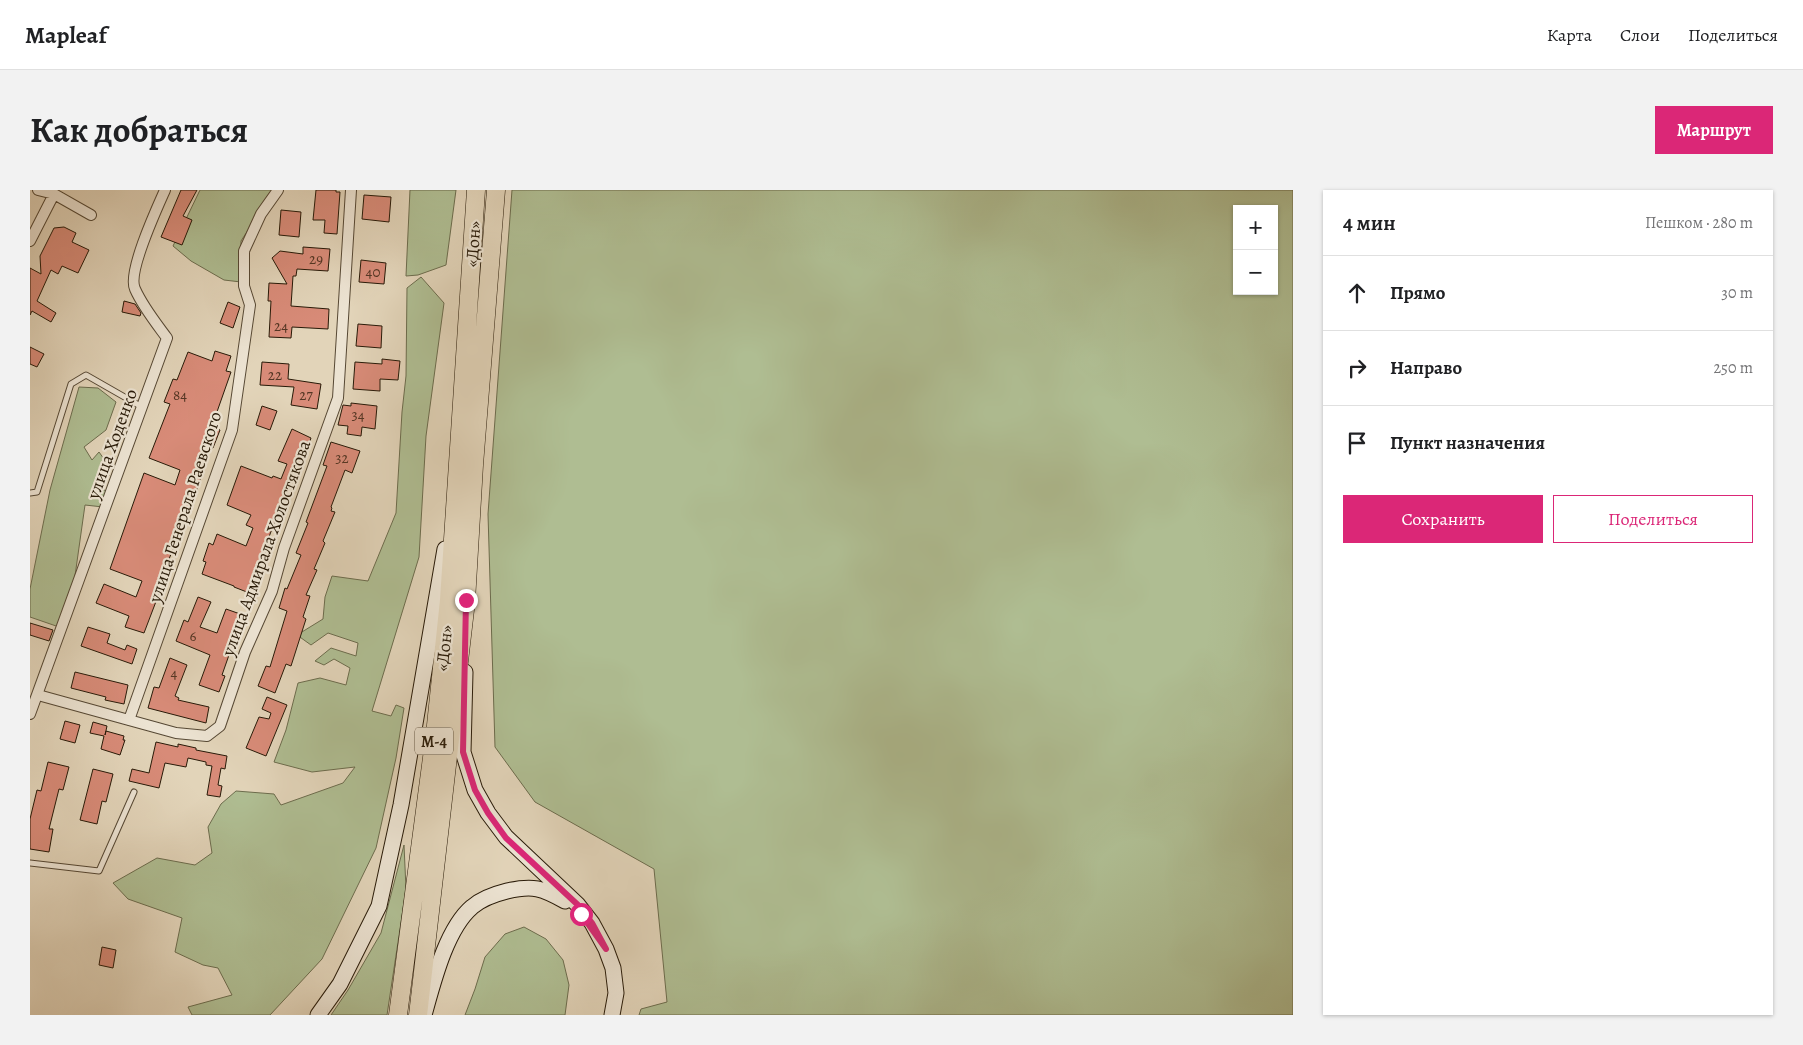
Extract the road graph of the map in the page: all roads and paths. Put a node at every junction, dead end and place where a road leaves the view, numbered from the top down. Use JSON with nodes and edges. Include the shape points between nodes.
{"nodes":[{"id":1,"x":38,"y":190,"type":"edge"},
{"id":2,"x":165,"y":190,"type":"edge"},
{"id":3,"x":278,"y":190,"type":"edge"},
{"id":4,"x":351,"y":190,"type":"edge"},
{"id":5,"x":476,"y":190,"type":"edge"},
{"id":6,"x":496,"y":190,"type":"edge"},
{"id":7,"x":54,"y":194,"type":"junction"},
{"id":8,"x":91,"y":215,"type":"dead end"},
{"id":9,"x":30,"y":241,"type":"edge"},
{"id":10,"x":142,"y":408,"type":"junction"},
{"id":11,"x":458,"y":466,"type":"junction"},
{"id":12,"x":30,"y":493,"type":"edge"},
{"id":13,"x":466,"y":600,"type":"junction"},
{"id":14,"x":38,"y":695,"type":"junction"},
{"id":15,"x":30,"y":714,"type":"edge"},
{"id":16,"x":129,"y":720,"type":"junction"},
{"id":17,"x":134,"y":792,"type":"dead end"},
{"id":18,"x":30,"y":863,"type":"edge"},
{"id":19,"x":606,"y":949,"type":"junction"},
{"id":20,"x":318,"y":1015,"type":"edge"},
{"id":21,"x":398,"y":1015,"type":"edge"},
{"id":22,"x":418,"y":1015,"type":"edge"},
{"id":23,"x":424,"y":1015,"type":"edge"},
{"id":24,"x":612,"y":1015,"type":"edge"}],
"edges":[{"from":1,"to":7,"type":"street"},
{"from":2,"to":10,"type":"street","name":"улица Ходенко","via":[[136,267],[134,288],[167,338]]},
{"from":3,"to":16,"type":"street","name":"улица Генерала Раевского","via":[[261,214],[244,251],[244,286],[250,306],[232,430]]},
{"from":4,"to":16,"type":"street","name":"улица Адмирала Холостякова","via":[[338,398],[284,548],[272,591],[245,652],[220,726],[207,736],[176,733]]},
{"from":5,"to":11,"type":"highway","name":"«Дон»","number":"М-4"},
{"from":6,"to":13,"type":"highway","name":"«Дон»","number":"М-4"},
{"from":7,"to":8,"type":"street"},
{"from":7,"to":9,"type":"street"},
{"from":10,"to":12,"type":"lane","via":[[86,375],[71,384],[37,492]]},
{"from":10,"to":14,"type":"street","name":"улица Ходенко"},
{"from":11,"to":20,"type":"main road","via":[[401,805],[379,906],[340,984]]},
{"from":11,"to":21,"type":"highway","name":"«Дон»","number":"М-4","via":[[443,658]]},
{"from":13,"to":19,"type":"main road","via":[[463,752],[475,790],[506,838],[578,905]]},
{"from":13,"to":22,"type":"highway","name":"«Дон»","number":"М-4"},
{"from":14,"to":15,"type":"street","name":"улица Ходенко"},
{"from":14,"to":16,"type":"street","name":"улица Адмирала Холостякова"},
{"from":17,"to":18,"type":"lane","via":[[99,871]]},
{"from":19,"to":23,"type":"main road","via":[[581,914],[547,891],[529,887],[495,894],[472,907],[459,922],[436,975]]},
{"from":19,"to":24,"type":"main road","via":[[613,968],[616,993]]}]}
